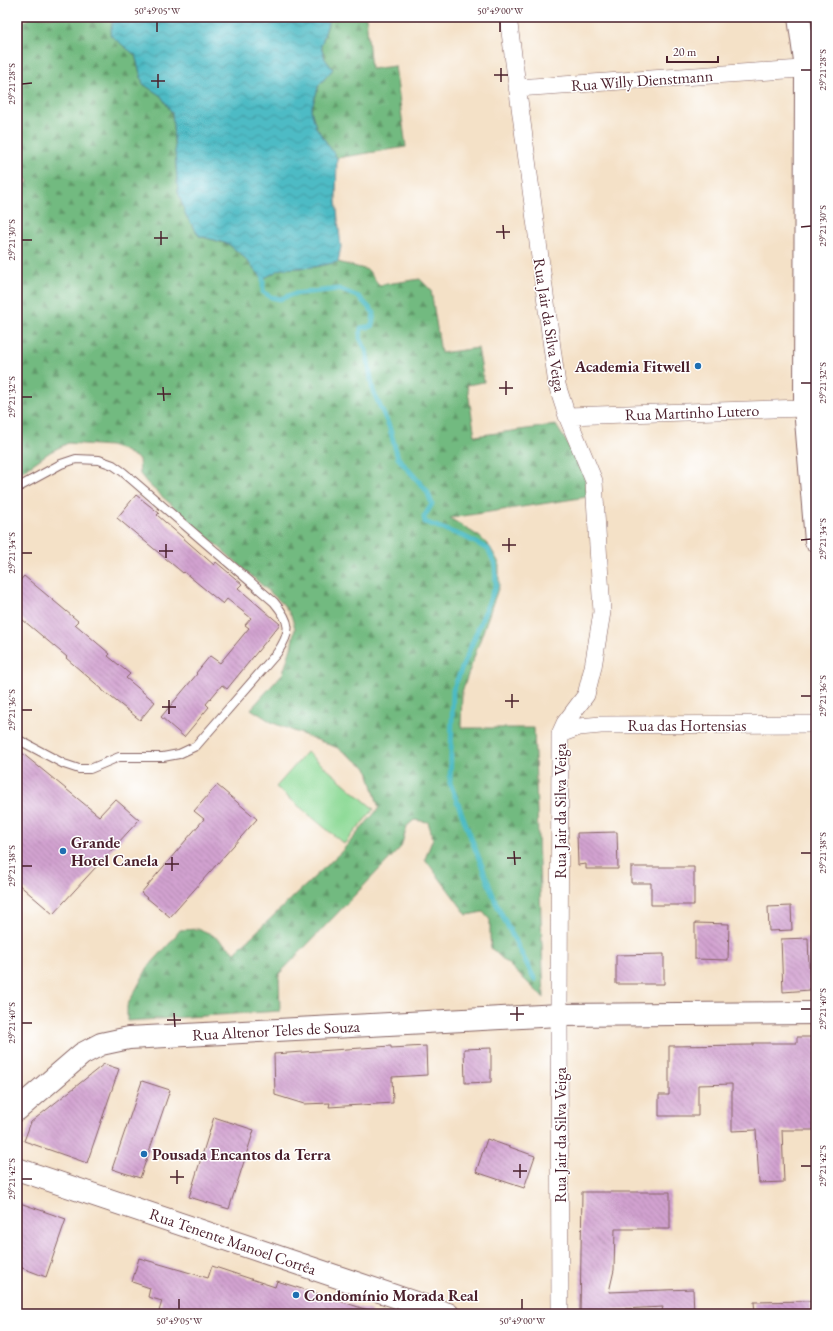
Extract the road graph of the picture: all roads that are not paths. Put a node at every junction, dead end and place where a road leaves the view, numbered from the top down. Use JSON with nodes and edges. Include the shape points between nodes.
{"nodes":[{"id":1,"x":508,"y":17,"type":"edge"},
{"id":2,"x":799,"y":17,"type":"edge"},
{"id":3,"x":811,"y":68,"type":"edge"},
{"id":4,"x":517,"y":88,"type":"junction"},
{"id":5,"x":810,"y":409,"type":"edge"},
{"id":6,"x":567,"y":416,"type":"junction"},
{"id":7,"x":17,"y":488,"type":"edge"},
{"id":8,"x":816,"y":541,"type":"edge"},
{"id":9,"x":816,"y":724,"type":"edge"},
{"id":10,"x":560,"y":734,"type":"junction"},
{"id":11,"x":17,"y":739,"type":"edge"},
{"id":12,"x":816,"y":1013,"type":"edge"},
{"id":13,"x":559,"y":1015,"type":"junction"},
{"id":14,"x":17,"y":1110,"type":"edge"},
{"id":15,"x":17,"y":1169,"type":"edge"},
{"id":16,"x":448,"y":1314,"type":"edge"},
{"id":17,"x":560,"y":1314,"type":"edge"}],
"edges":[{"from":1,"to":4,"type":"street","name":"Rua Jair da Silva Veiga"},
{"from":2,"to":3,"type":"main road"},
{"from":3,"to":4,"type":"street","name":"Rua Willy Dienstmann"},
{"from":3,"to":5,"type":"main road"},
{"from":4,"to":6,"type":"street","name":"Rua Jair da Silva Veiga","via":[[557,385]]},
{"from":5,"to":6,"type":"street","name":"Rua Martinho Lutero"},
{"from":5,"to":8,"type":"main road"},
{"from":6,"to":10,"type":"street","name":"Rua Jair da Silva Veiga","via":[[594,481],[602,612],[586,695]]},
{"from":7,"to":11,"type":"lane","via":[[61,464],[76,459],[99,460],[112,465],[274,602],[287,622],[288,631],[278,653],[196,746],[179,754],[163,757],[119,757],[90,769],[79,768],[64,764]]},
{"from":9,"to":10,"type":"street","name":"Rua das Hortensias","via":[[601,725],[579,727]]},
{"from":10,"to":13,"type":"street","name":"Rua Jair da Silva Veiga"},
{"from":12,"to":13,"type":"main road","name":"Rua Altenor Teles de Souza"},
{"from":13,"to":14,"type":"main road","name":"Rua Altenor Teles de Souza","via":[[129,1038],[101,1044],[82,1054]]},
{"from":13,"to":17,"type":"street","name":"Rua Jair da Silva Veiga"},
{"from":15,"to":16,"type":"main road","name":"Rua Tenente Manoel Corrêa"}]}
